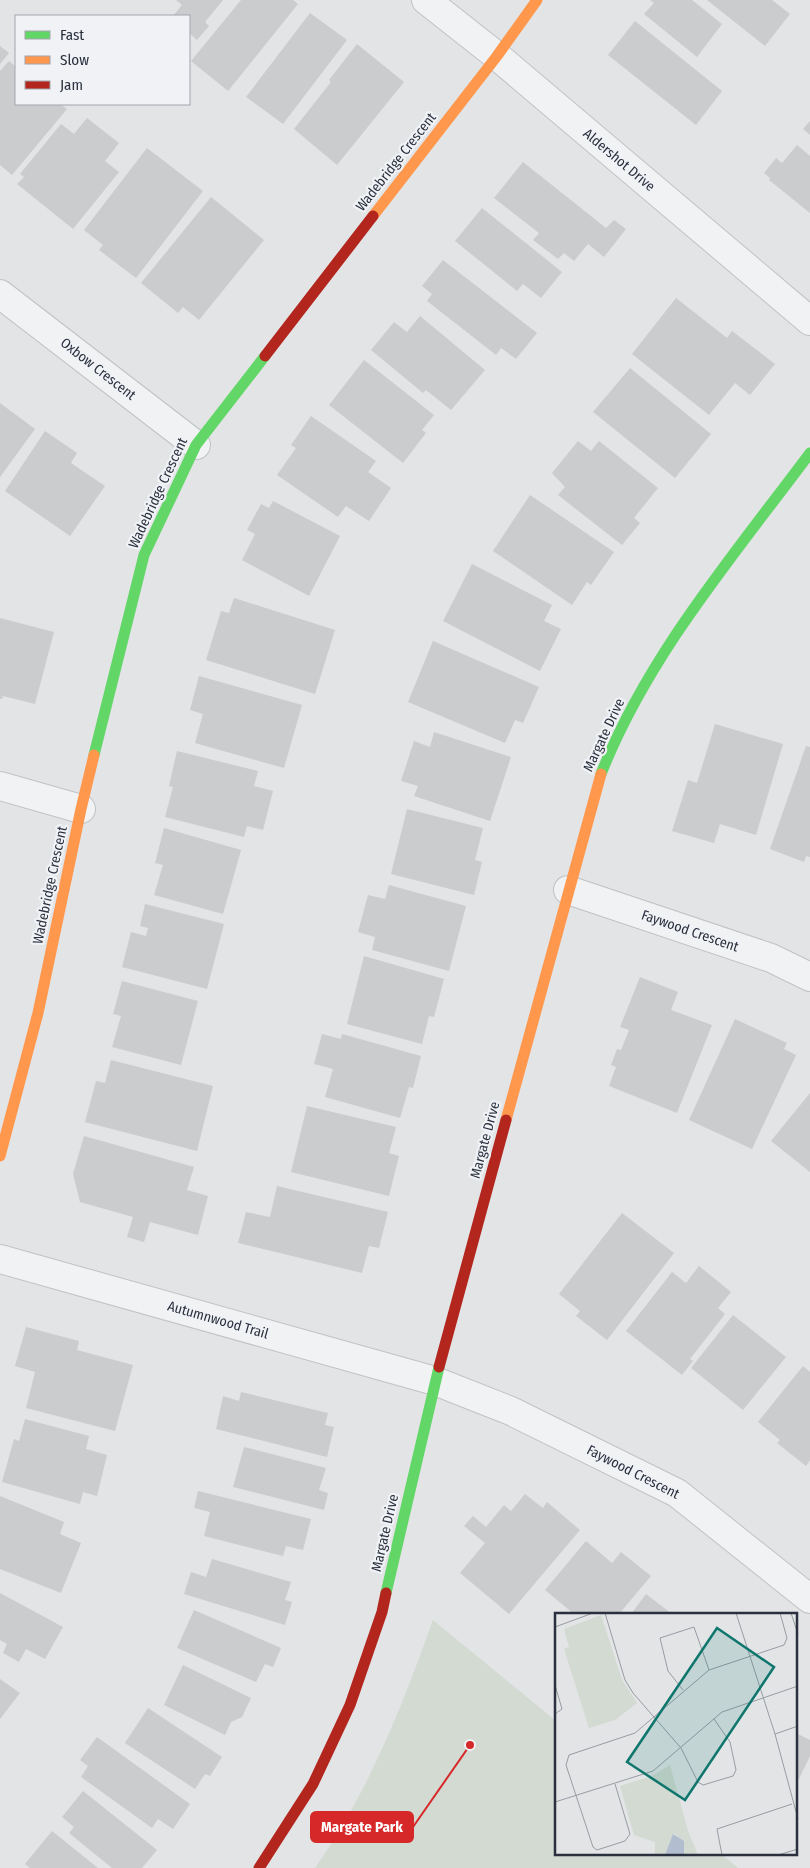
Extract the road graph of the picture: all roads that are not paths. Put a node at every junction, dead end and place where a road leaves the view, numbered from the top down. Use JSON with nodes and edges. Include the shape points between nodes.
{"nodes":[{"id":1,"x":426,"y":0,"type":"edge"},
{"id":2,"x":538,"y":0,"type":"edge"},
{"id":3,"x":497,"y":56,"type":"junction"},
{"id":4,"x":0,"y":294,"type":"edge"},
{"id":5,"x":810,"y":321,"type":"edge"},
{"id":6,"x":196,"y":445,"type":"junction"},
{"id":7,"x":810,"y":453,"type":"edge"},
{"id":8,"x":0,"y":786,"type":"edge"},
{"id":9,"x":81,"y":810,"type":"junction"},
{"id":10,"x":568,"y":890,"type":"junction"},
{"id":11,"x":810,"y":978,"type":"edge"},
{"id":12,"x":0,"y":1156,"type":"edge"},
{"id":13,"x":0,"y":1259,"type":"edge"},
{"id":14,"x":435,"y":1382,"type":"junction"},
{"id":15,"x":810,"y":1599,"type":"edge"},
{"id":16,"x":259,"y":1868,"type":"edge"}],
"edges":[{"from":1,"to":3,"type":"street","name":"Aldershot Drive"},
{"from":2,"to":3,"type":"street","name":"Wadebridge Crescent"},
{"from":3,"to":5,"type":"street","name":"Aldershot Drive"},
{"from":3,"to":6,"type":"street","name":"Wadebridge Crescent"},
{"from":4,"to":6,"type":"street","name":"Oxbow Crescent"},
{"from":6,"to":9,"type":"street","name":"Wadebridge Crescent","via":[[144,555]]},
{"from":7,"to":10,"type":"street","name":"Margate Drive","via":[[675,634],[633,705],[601,772]]},
{"from":8,"to":9,"type":"street"},
{"from":9,"to":12,"type":"street","name":"Wadebridge Crescent","via":[[38,1013]]},
{"from":10,"to":11,"type":"street","name":"Faywood Crescent","via":[[772,958]]},
{"from":10,"to":14,"type":"street","name":"Margate Drive"},
{"from":13,"to":14,"type":"street","name":"Autumnwood Trail"},
{"from":14,"to":15,"type":"street","name":"Faywood Crescent","via":[[511,1411],[677,1493]]},
{"from":14,"to":16,"type":"street","name":"Margate Drive","via":[[382,1612],[350,1705],[313,1784]]}]}
